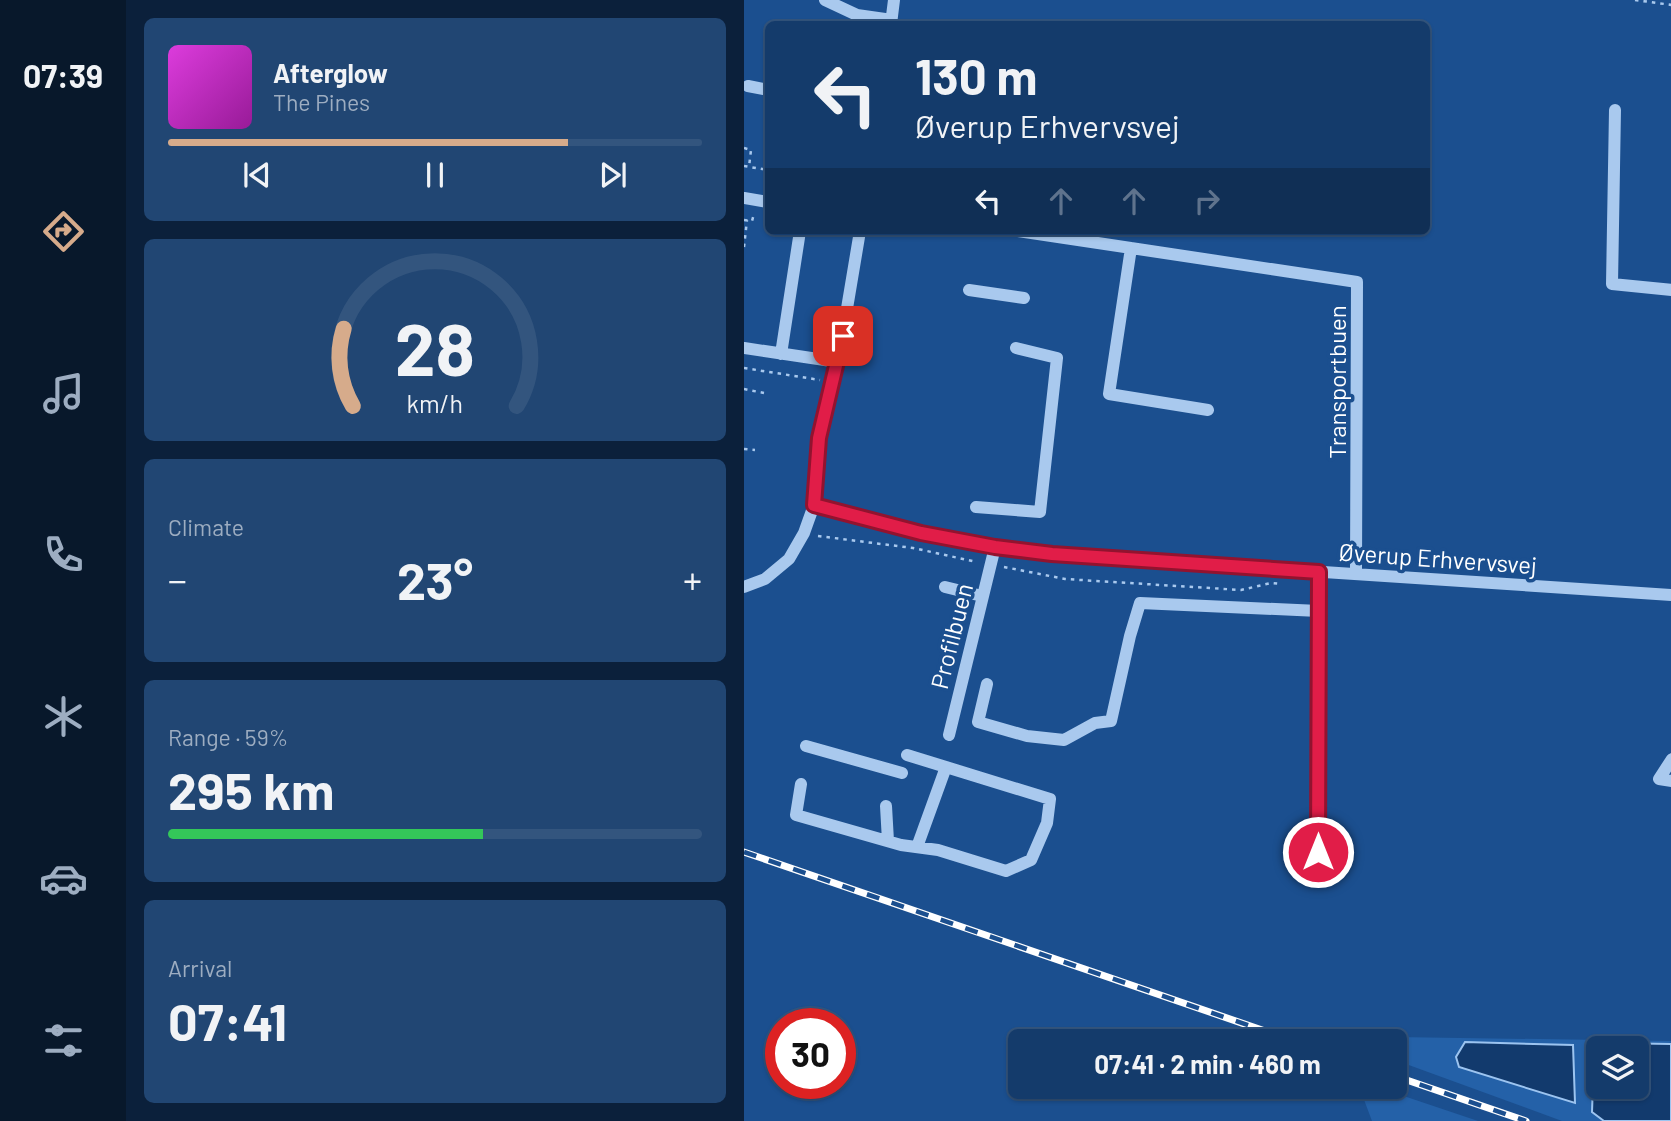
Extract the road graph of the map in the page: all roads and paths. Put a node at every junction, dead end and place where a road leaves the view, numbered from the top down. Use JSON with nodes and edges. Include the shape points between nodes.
{"nodes":[{"id":1,"x":826,"y":0,"type":"edge"},
{"id":2,"x":1635,"y":0,"type":"edge"},
{"id":3,"x":894,"y":1,"type":"edge"},
{"id":4,"x":1671,"y":5,"type":"edge"},
{"id":5,"x":886,"y":21,"type":"edge"},
{"id":6,"x":891,"y":21,"type":"edge"},
{"id":7,"x":748,"y":86,"type":"dead end"},
{"id":8,"x":765,"y":89,"type":"edge"},
{"id":9,"x":1615,"y":110,"type":"dead end"},
{"id":10,"x":744,"y":148,"type":"edge"},
{"id":11,"x":746,"y":166,"type":"edge"},
{"id":12,"x":765,"y":169,"type":"edge"},
{"id":13,"x":744,"y":198,"type":"edge"},
{"id":14,"x":765,"y":202,"type":"edge"},
{"id":15,"x":747,"y":220,"type":"dead end"},
{"id":16,"x":799,"y":235,"type":"edge"},
{"id":17,"x":859,"y":235,"type":"edge"},
{"id":18,"x":1045,"y":235,"type":"edge"},
{"id":19,"x":744,"y":247,"type":"edge"},
{"id":20,"x":1131,"y":248,"type":"junction"},
{"id":21,"x":969,"y":290,"type":"dead end"},
{"id":22,"x":1671,"y":290,"type":"edge"},
{"id":23,"x":1024,"y":298,"type":"dead end"},
{"id":24,"x":744,"y":348,"type":"edge"},
{"id":25,"x":1016,"y":348,"type":"dead end"},
{"id":26,"x":781,"y":354,"type":"junction"},
{"id":27,"x":838,"y":362,"type":"junction"},
{"id":28,"x":744,"y":368,"type":"edge"},
{"id":29,"x":833,"y":382,"type":"junction"},
{"id":30,"x":744,"y":389,"type":"edge"},
{"id":31,"x":764,"y":393,"type":"dead end"},
{"id":32,"x":1208,"y":411,"type":"dead end"},
{"id":33,"x":744,"y":449,"type":"edge"},
{"id":34,"x":755,"y":450,"type":"dead end"},
{"id":35,"x":814,"y":505,"type":"junction"},
{"id":36,"x":976,"y":507,"type":"dead end"},
{"id":37,"x":995,"y":547,"type":"junction"},
{"id":38,"x":1319,"y":572,"type":"junction"},
{"id":39,"x":1356,"y":573,"type":"junction"},
{"id":40,"x":744,"y":587,"type":"edge"},
{"id":41,"x":945,"y":587,"type":"dead end"},
{"id":42,"x":1671,"y":595,"type":"edge"},
{"id":43,"x":982,"y":596,"type":"junction"},
{"id":44,"x":1319,"y":611,"type":"junction"},
{"id":45,"x":960,"y":684,"type":"junction"},
{"id":46,"x":949,"y":735,"type":"dead end"},
{"id":47,"x":806,"y":746,"type":"dead end"},
{"id":48,"x":907,"y":755,"type":"dead end"},
{"id":49,"x":1671,"y":760,"type":"edge"},
{"id":50,"x":946,"y":767,"type":"junction"},
{"id":51,"x":903,"y":773,"type":"dead end"},
{"id":52,"x":1671,"y":781,"type":"edge"},
{"id":53,"x":801,"y":784,"type":"dead end"},
{"id":54,"x":886,"y":806,"type":"dead end"},
{"id":55,"x":888,"y":841,"type":"junction"},
{"id":56,"x":917,"y":847,"type":"junction"},
{"id":57,"x":1318,"y":852,"type":"dead end"}],
"edges":[{"from":1,"to":5,"type":"street","via":[[857,15]]},
{"from":2,"to":4,"type":"path"},
{"from":3,"to":6,"type":"street"},
{"from":7,"to":8,"type":"street"},
{"from":9,"to":22,"type":"street","via":[[1612,284]]},
{"from":10,"to":11,"type":"path","via":[[751,150]]},
{"from":11,"to":12,"type":"path"},
{"from":13,"to":14,"type":"street"},
{"from":15,"to":19,"type":"path"},
{"from":16,"to":26,"type":"street"},
{"from":17,"to":27,"type":"street"},
{"from":18,"to":20,"type":"street","name":"Transportbuen"},
{"from":20,"to":32,"type":"street","via":[[1109,394]]},
{"from":20,"to":39,"type":"street","name":"Transportbuen","via":[[1357,282]]},
{"from":21,"to":23,"type":"street"},
{"from":24,"to":26,"type":"street"},
{"from":25,"to":36,"type":"street","via":[[1057,358],[1040,512]]},
{"from":26,"to":27,"type":"street"},
{"from":27,"to":29,"type":"street"},
{"from":28,"to":29,"type":"path"},
{"from":29,"to":35,"type":"street","via":[[819,438]]},
{"from":30,"to":31,"type":"path"},
{"from":33,"to":34,"type":"path"},
{"from":35,"to":37,"type":"street","name":"Øverup Erhvervsvej"},
{"from":35,"to":40,"type":"street","via":[[789,559],[766,579]]},
{"from":37,"to":38,"type":"street","name":"Øverup Erhvervsvej"},
{"from":37,"to":43,"type":"street","name":"Profilbuen"},
{"from":38,"to":39,"type":"street","name":"Øverup Erhvervsvej"},
{"from":38,"to":44,"type":"street"},
{"from":39,"to":42,"type":"street","name":"Øverup Erhvervsvej"},
{"from":41,"to":43,"type":"street"},
{"from":43,"to":45,"type":"street","name":"Profilbuen"},
{"from":44,"to":45,"type":"street","via":[[1140,603],[1111,721],[1095,723],[1064,740],[1027,736],[978,722],[986,687]]},
{"from":44,"to":57,"type":"street"},
{"from":45,"to":46,"type":"street","name":"Profilbuen"},
{"from":47,"to":51,"type":"street"},
{"from":48,"to":50,"type":"street"},
{"from":49,"to":52,"type":"street","via":[[1659,779]]},
{"from":50,"to":56,"type":"street"},
{"from":50,"to":56,"type":"street","via":[[1050,799],[1047,823],[1031,860],[1006,871]]},
{"from":53,"to":55,"type":"street","via":[[796,815]]},
{"from":54,"to":55,"type":"street"},
{"from":55,"to":56,"type":"street"}]}
